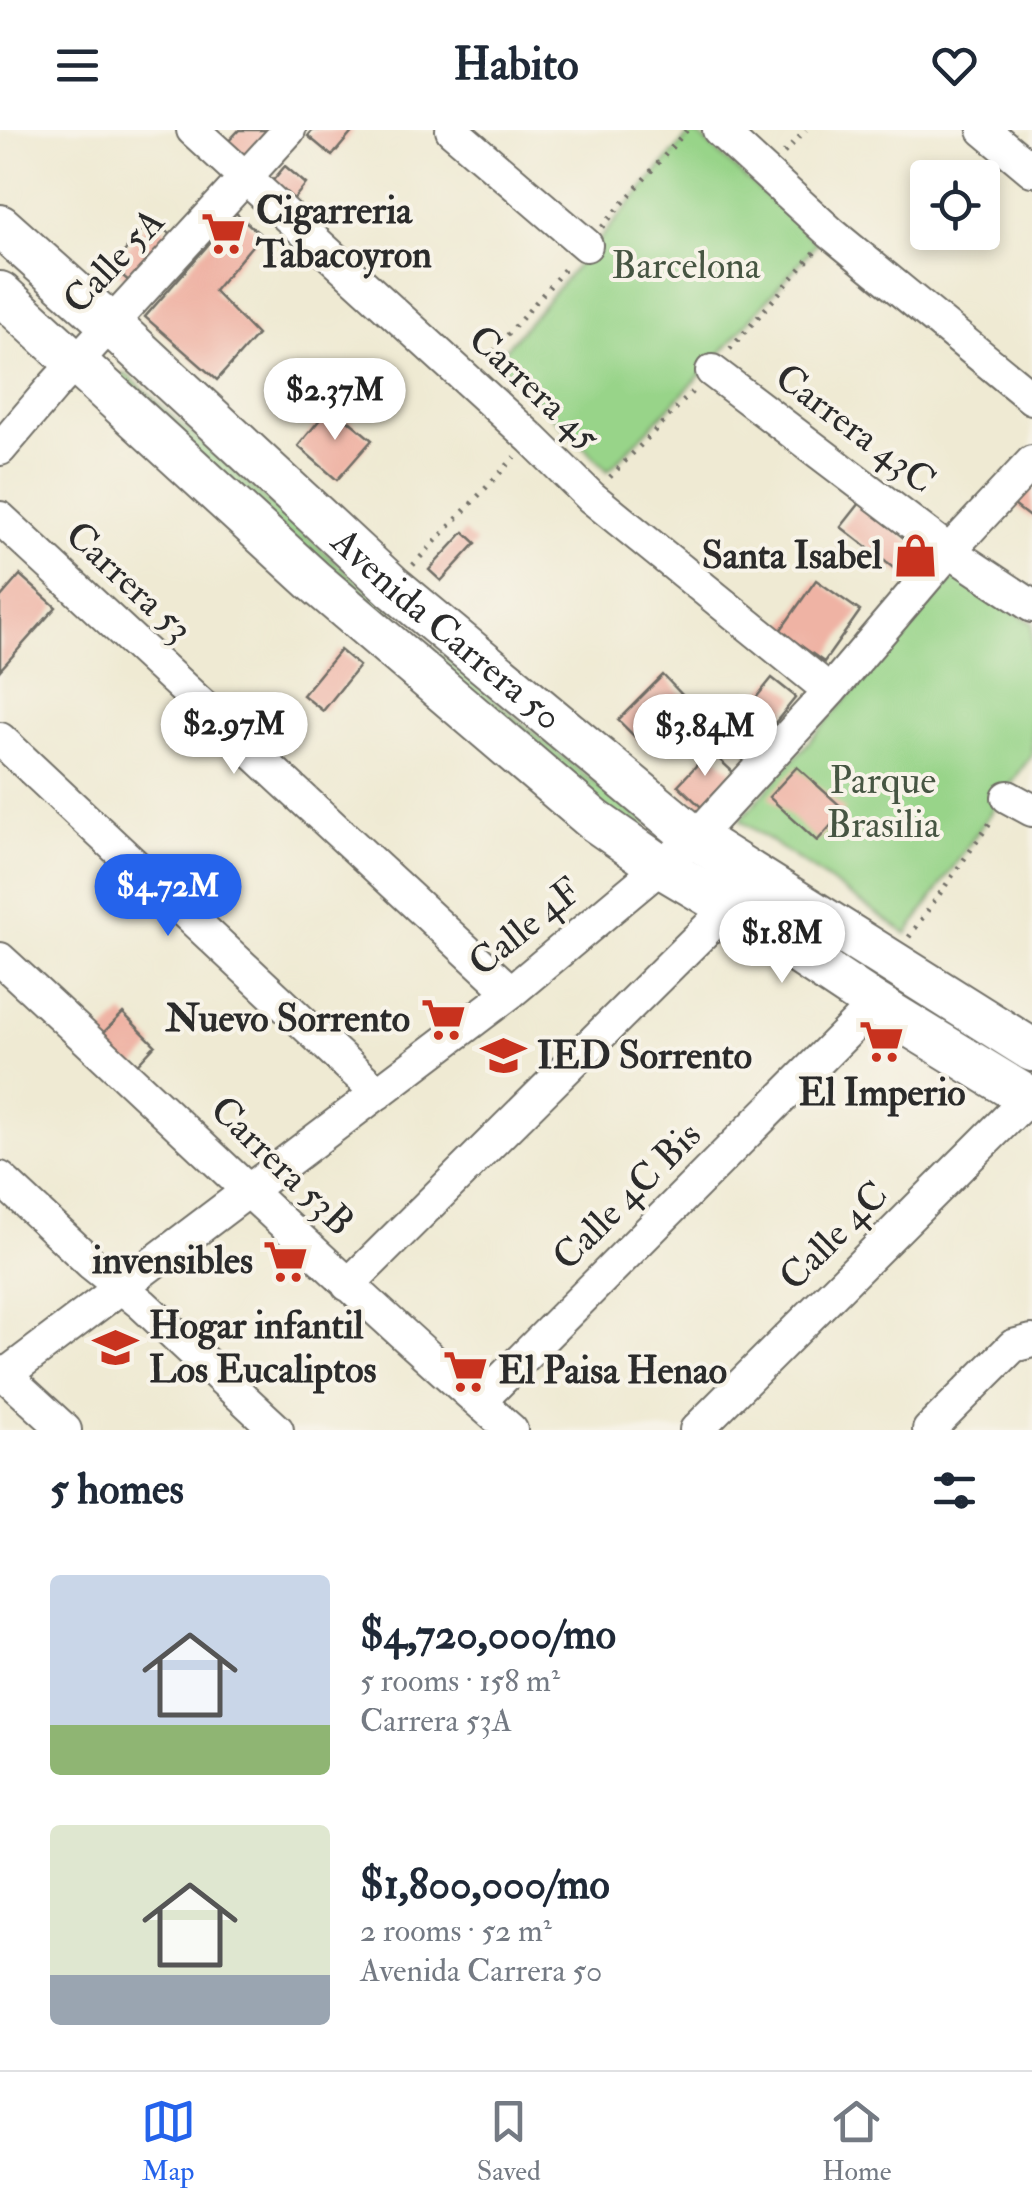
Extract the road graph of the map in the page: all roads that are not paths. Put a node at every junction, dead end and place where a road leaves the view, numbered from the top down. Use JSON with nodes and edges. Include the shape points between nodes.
{"nodes":[{"id":1,"x":193,"y":130,"type":"edge"},
{"id":2,"x":289,"y":130,"type":"edge"},
{"id":3,"x":452,"y":130,"type":"edge"},
{"id":4,"x":719,"y":130,"type":"edge"},
{"id":5,"x":984,"y":130,"type":"edge"},
{"id":6,"x":1032,"y":170,"type":"edge"},
{"id":7,"x":246,"y":178,"type":"junction"},
{"id":8,"x":0,"y":226,"type":"edge"},
{"id":9,"x":586,"y":245,"type":"dead end"},
{"id":10,"x":0,"y":293,"type":"edge"},
{"id":11,"x":110,"y":324,"type":"junction"},
{"id":12,"x":76,"y":361,"type":"junction"},
{"id":13,"x":712,"y":371,"type":"dead end"},
{"id":14,"x":1032,"y":398,"type":"edge"},
{"id":15,"x":0,"y":449,"type":"edge"},
{"id":16,"x":1032,"y":462,"type":"edge"},
{"id":17,"x":0,"y":518,"type":"edge"},
{"id":18,"x":949,"y":551,"type":"junction"},
{"id":19,"x":1032,"y":606,"type":"edge"},
{"id":20,"x":830,"y":691,"type":"junction"},
{"id":21,"x":0,"y":739,"type":"edge"},
{"id":22,"x":695,"y":838,"type":"junction"},
{"id":23,"x":660,"y":866,"type":"junction"},
{"id":24,"x":729,"y":907,"type":"junction"},
{"id":25,"x":0,"y":959,"type":"edge"},
{"id":26,"x":511,"y":992,"type":"junction"},
{"id":27,"x":875,"y":1004,"type":"junction"},
{"id":28,"x":1032,"y":1050,"type":"edge"},
{"id":29,"x":378,"y":1093,"type":"junction"},
{"id":30,"x":1030,"y":1099,"type":"edge"},
{"id":31,"x":0,"y":1178,"type":"edge"},
{"id":32,"x":250,"y":1191,"type":"junction"},
{"id":33,"x":348,"y":1285,"type":"junction"},
{"id":34,"x":122,"y":1287,"type":"junction"},
{"id":35,"x":1032,"y":1341,"type":"edge"},
{"id":36,"x":2,"y":1374,"type":"edge"},
{"id":37,"x":479,"y":1402,"type":"junction"},
{"id":38,"x":65,"y":1430,"type":"edge"},
{"id":39,"x":276,"y":1430,"type":"edge"},
{"id":40,"x":511,"y":1430,"type":"edge"},
{"id":41,"x":696,"y":1430,"type":"edge"},
{"id":42,"x":928,"y":1430,"type":"edge"}],
"edges":[{"from":1,"to":7,"type":"street","name":"Carrera 45"},
{"from":2,"to":7,"type":"street","name":"Calle 5A"},
{"from":3,"to":9,"type":"street"},
{"from":4,"to":14,"type":"street","via":[[831,233]]},
{"from":5,"to":6,"type":"street"},
{"from":7,"to":11,"type":"street","name":"Calle 5A"},
{"from":7,"to":20,"type":"street","name":"Carrera 45","via":[[591,497]]},
{"from":8,"to":11,"type":"main road","name":"Avenida Carrera 50"},
{"from":10,"to":12,"type":"main road","name":"Avenida Carrera 50"},
{"from":11,"to":12,"type":"street","name":"Calle 5A"},
{"from":11,"to":22,"type":"main road","name":"Avenida Carrera 50","via":[[393,587]]},
{"from":12,"to":15,"type":"street","name":"Calle 5A"},
{"from":12,"to":23,"type":"main road","name":"Avenida Carrera 50","via":[[357,617],[575,805]]},
{"from":13,"to":18,"type":"street","name":"Carrera 43C"},
{"from":16,"to":18,"type":"street","name":"Calle 4F"},
{"from":17,"to":26,"type":"street","name":"Carrera 53"},
{"from":18,"to":19,"type":"street","name":"Carrera 43C"},
{"from":18,"to":20,"type":"street","name":"Calle 4F"},
{"from":20,"to":22,"type":"street","name":"Calle 4F"},
{"from":21,"to":29,"type":"street"},
{"from":22,"to":23,"type":"street","name":"Calle 4F"},
{"from":22,"to":28,"type":"main road","name":"Avenida Carrera 50"},
{"from":23,"to":24,"type":"main road","name":"Avenida Carrera 50"},
{"from":23,"to":26,"type":"street","name":"Calle 4F"},
{"from":24,"to":27,"type":"main road","name":"Avenida Carrera 50"},
{"from":24,"to":33,"type":"street"},
{"from":25,"to":32,"type":"street","name":"Carrera 53B"},
{"from":26,"to":29,"type":"street","name":"Calle 4F"},
{"from":27,"to":30,"type":"main road","name":"Avenida Carrera 50"},
{"from":27,"to":37,"type":"street","name":"Calle 4C Bis"},
{"from":29,"to":32,"type":"street","name":"Calle 4F"},
{"from":30,"to":41,"type":"street","name":"Calle 4C"},
{"from":31,"to":34,"type":"street"},
{"from":32,"to":33,"type":"street","name":"Carrera 53B"},
{"from":32,"to":34,"type":"street","name":"Calle 4F"},
{"from":33,"to":37,"type":"street","name":"Carrera 53B"},
{"from":34,"to":36,"type":"street","name":"Calle 4F"},
{"from":34,"to":39,"type":"street"},
{"from":35,"to":42,"type":"street","via":[[1013,1346]]},
{"from":36,"to":38,"type":"street"},
{"from":37,"to":40,"type":"street","name":"Carrera 53B"}]}
